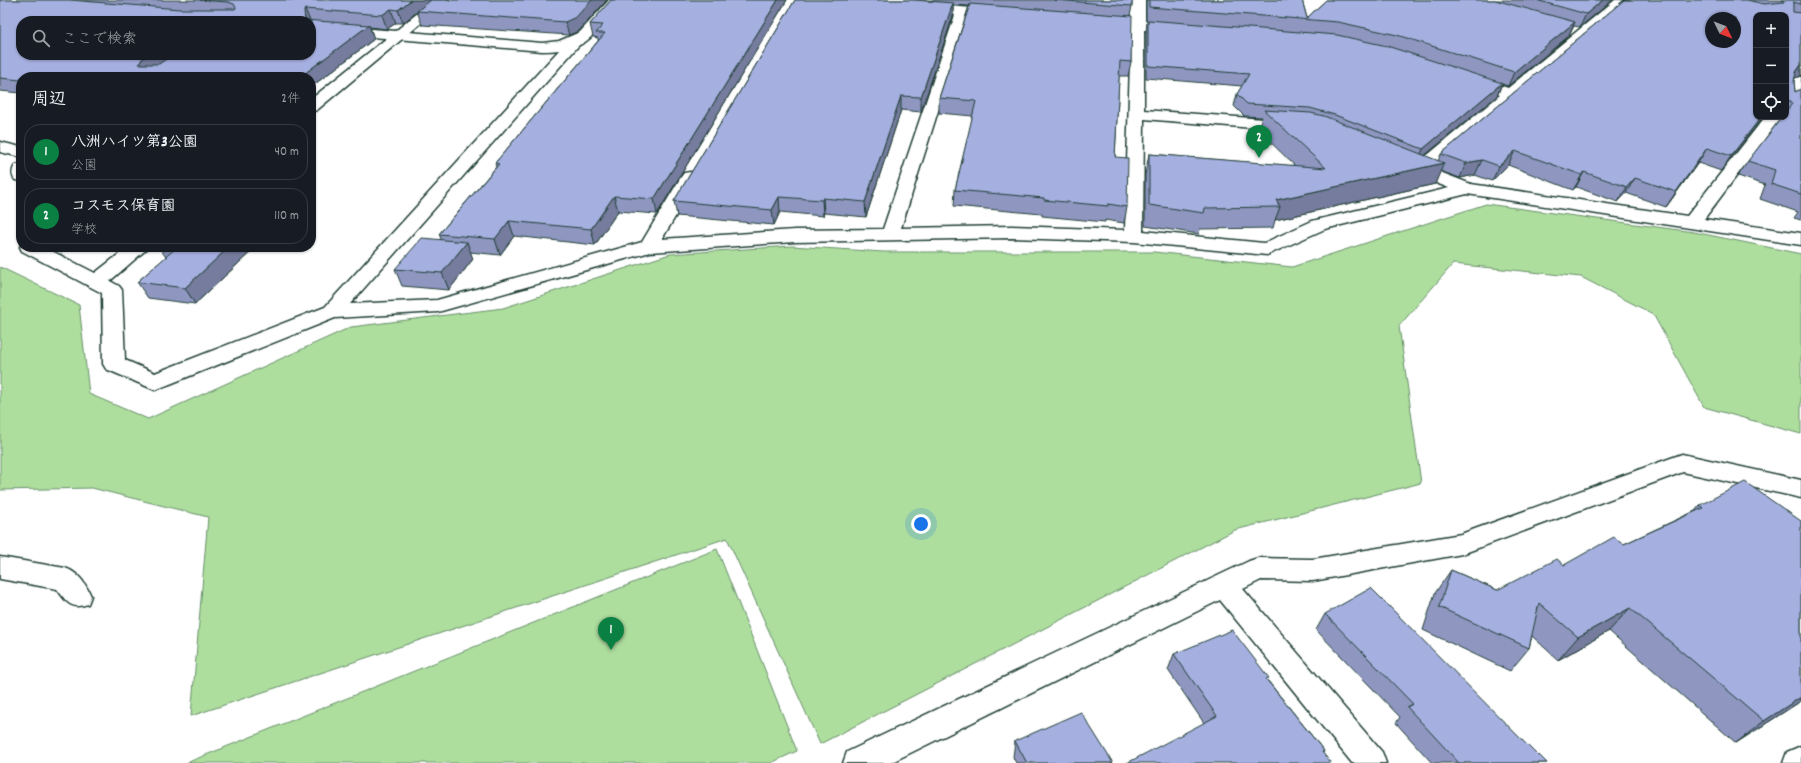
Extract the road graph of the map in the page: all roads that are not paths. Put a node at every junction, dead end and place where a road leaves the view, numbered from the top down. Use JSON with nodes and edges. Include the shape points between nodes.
{"nodes":[{"id":1,"x":442,"y":0,"type":"edge"},
{"id":2,"x":616,"y":0,"type":"edge"},
{"id":3,"x":1138,"y":0,"type":"edge"},
{"id":4,"x":1623,"y":0,"type":"edge"},
{"id":5,"x":910,"y":7,"type":"edge"},
{"id":6,"x":963,"y":11,"type":"junction"},
{"id":7,"x":1010,"y":15,"type":"edge"},
{"id":8,"x":1090,"y":21,"type":"edge"},
{"id":9,"x":1137,"y":25,"type":"junction"},
{"id":10,"x":316,"y":28,"type":"edge"},
{"id":11,"x":1192,"y":29,"type":"edge"},
{"id":12,"x":1568,"y":30,"type":"edge"},
{"id":13,"x":1583,"y":34,"type":"junction"},
{"id":14,"x":399,"y":35,"type":"junction"},
{"id":15,"x":580,"y":38,"type":"junction"},
{"id":16,"x":1460,"y":77,"type":"edge"},
{"id":17,"x":1801,"y":81,"type":"edge"},
{"id":18,"x":1511,"y":94,"type":"junction"},
{"id":19,"x":1789,"y":97,"type":"edge"},
{"id":20,"x":1789,"y":102,"type":"edge"},
{"id":21,"x":316,"y":103,"type":"edge"},
{"id":22,"x":1801,"y":107,"type":"edge"},
{"id":23,"x":1136,"y":114,"type":"junction"},
{"id":24,"x":1771,"y":120,"type":"edge"},
{"id":25,"x":1306,"y":127,"type":"edge"},
{"id":26,"x":0,"y":147,"type":"edge"},
{"id":27,"x":16,"y":151,"type":"edge"},
{"id":28,"x":1398,"y":161,"type":"edge"},
{"id":29,"x":697,"y":164,"type":"edge"},
{"id":30,"x":1420,"y":170,"type":"junction"},
{"id":31,"x":1467,"y":189,"type":"junction"},
{"id":32,"x":1692,"y":222,"type":"junction"},
{"id":33,"x":890,"y":235,"type":"junction"},
{"id":34,"x":1134,"y":236,"type":"junction"},
{"id":35,"x":1801,"y":239,"type":"edge"},
{"id":36,"x":649,"y":246,"type":"junction"},
{"id":37,"x":39,"y":252,"type":"edge"},
{"id":38,"x":134,"y":252,"type":"edge"},
{"id":39,"x":97,"y":282,"type":"junction"},
{"id":40,"x":332,"y":312,"type":"junction"},
{"id":41,"x":1801,"y":489,"type":"edge"},
{"id":42,"x":0,"y":568,"type":"edge"},
{"id":43,"x":1223,"y":585,"type":"junction"},
{"id":44,"x":78,"y":596,"type":"dead end"},
{"id":45,"x":1801,"y":761,"type":"edge"},
{"id":46,"x":858,"y":763,"type":"edge"},
{"id":47,"x":1371,"y":763,"type":"edge"},
{"id":48,"x":1798,"y":763,"type":"edge"}],
"edges":[{"from":1,"to":14,"type":"street"},
{"from":2,"to":15,"type":"street"},
{"from":3,"to":9,"type":"street"},
{"from":4,"to":13,"type":"street"},
{"from":5,"to":6,"type":"street"},
{"from":6,"to":7,"type":"street"},
{"from":6,"to":33,"type":"street"},
{"from":8,"to":9,"type":"street"},
{"from":9,"to":11,"type":"street"},
{"from":9,"to":23,"type":"street"},
{"from":10,"to":14,"type":"street"},
{"from":12,"to":13,"type":"street"},
{"from":13,"to":18,"type":"street"},
{"from":14,"to":15,"type":"street","via":[[542,47],[557,47]]},
{"from":14,"to":21,"type":"street"},
{"from":15,"to":40,"type":"street"},
{"from":16,"to":18,"type":"street"},
{"from":17,"to":19,"type":"street"},
{"from":18,"to":30,"type":"street"},
{"from":20,"to":22,"type":"street"},
{"from":23,"to":25,"type":"street"},
{"from":23,"to":34,"type":"street"},
{"from":24,"to":32,"type":"street"},
{"from":26,"to":27,"type":"street"},
{"from":28,"to":30,"type":"street"},
{"from":29,"to":36,"type":"street"},
{"from":30,"to":31,"type":"street"},
{"from":31,"to":32,"type":"street"},
{"from":31,"to":34,"type":"street","via":[[1319,225],[1268,249]]},
{"from":32,"to":35,"type":"street"},
{"from":33,"to":34,"type":"street","via":[[1012,232]]},
{"from":33,"to":36,"type":"street","via":[[795,236]]},
{"from":36,"to":40,"type":"street","via":[[438,306]]},
{"from":37,"to":39,"type":"street"},
{"from":38,"to":39,"type":"street"},
{"from":39,"to":40,"type":"street","via":[[112,290],[114,364],[155,382]]},
{"from":41,"to":43,"type":"street","via":[[1682,463],[1462,544],[1313,570],[1258,569]]},
{"from":42,"to":44,"type":"street","via":[[65,579]]},
{"from":43,"to":46,"type":"street"},
{"from":43,"to":47,"type":"street"},
{"from":45,"to":48,"type":"street"}]}
